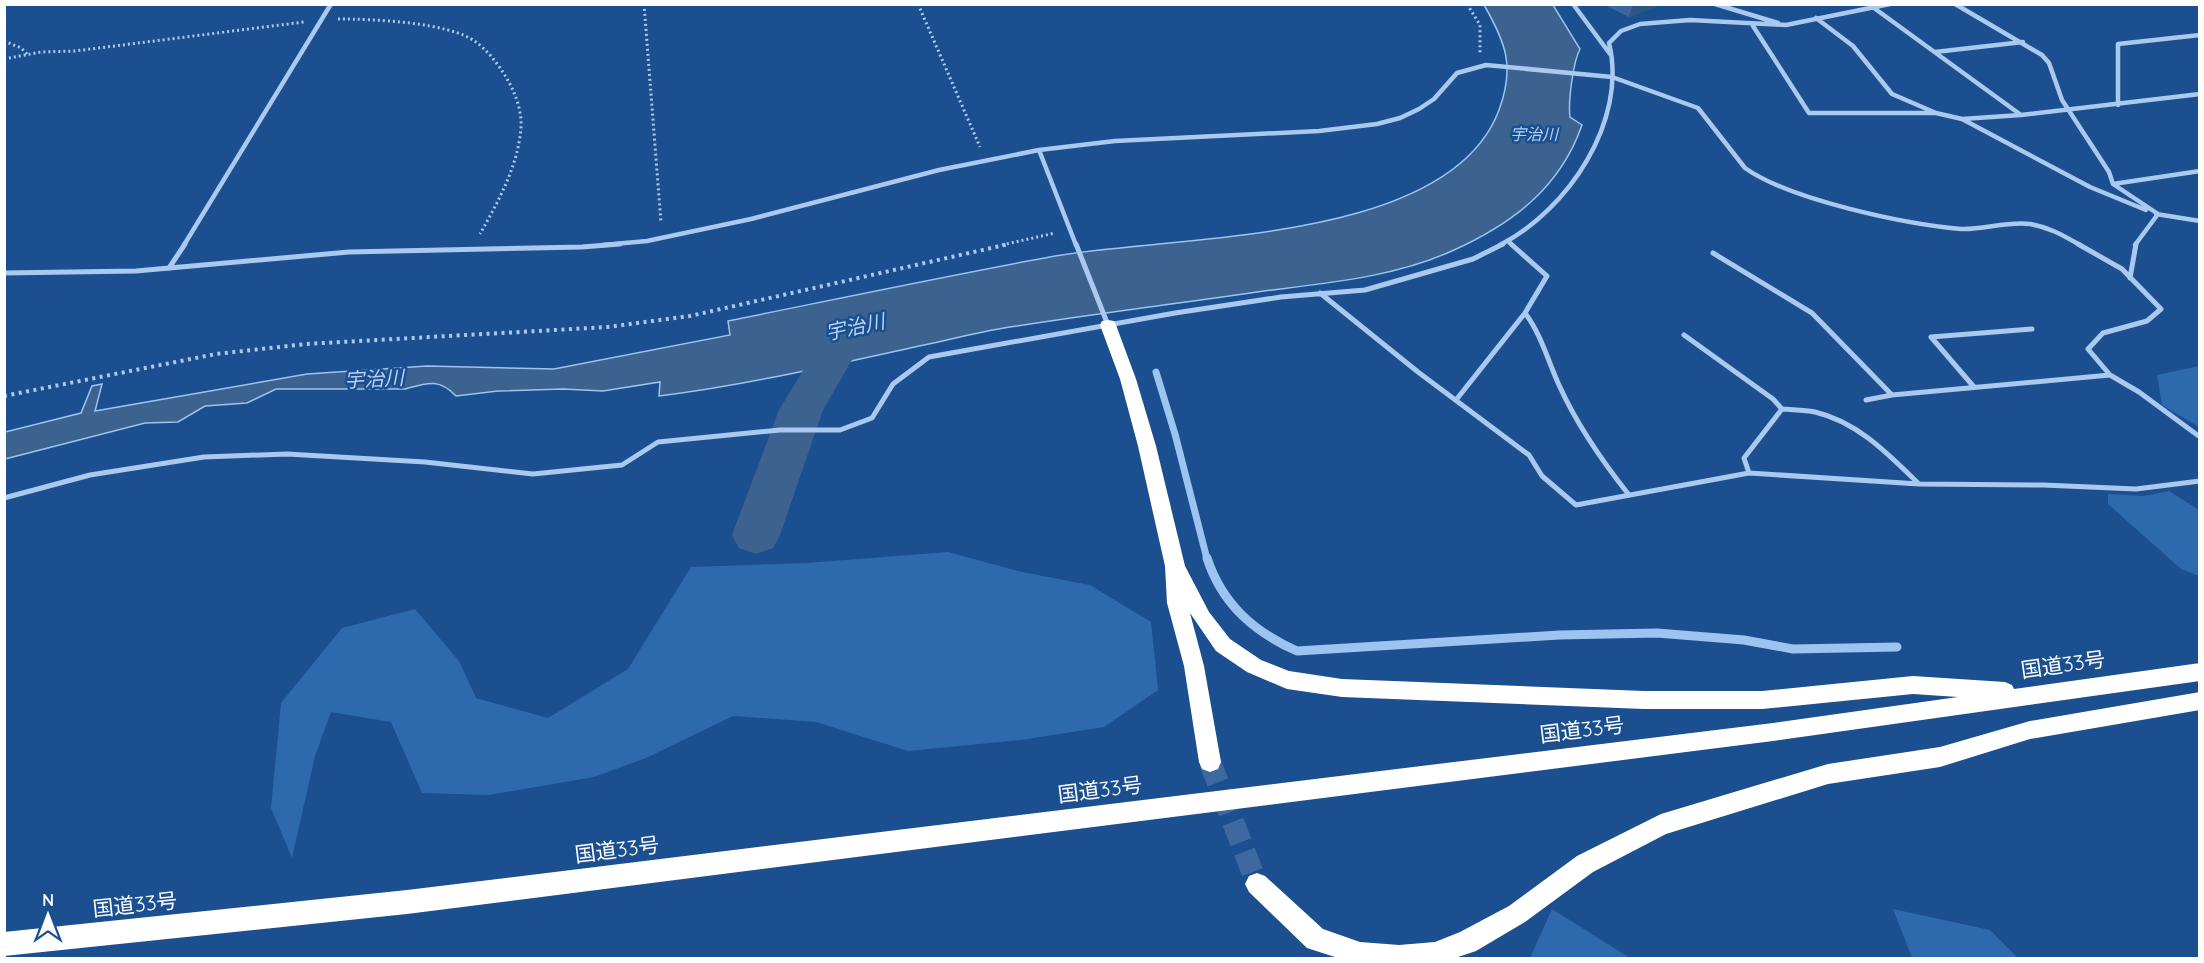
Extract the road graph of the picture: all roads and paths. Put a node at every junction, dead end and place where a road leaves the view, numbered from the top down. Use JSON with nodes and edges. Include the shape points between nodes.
{"nodes":[{"id":1,"x":332,"y":4,"type":"edge"},
{"id":2,"x":644,"y":4,"type":"edge"},
{"id":3,"x":918,"y":4,"type":"edge"},
{"id":4,"x":1276,"y":4,"type":"edge"},
{"id":5,"x":1281,"y":4,"type":"edge"},
{"id":6,"x":1467,"y":4,"type":"edge"},
{"id":7,"x":1573,"y":4,"type":"edge"},
{"id":8,"x":1716,"y":4,"type":"edge"},
{"id":9,"x":1890,"y":4,"type":"edge"},
{"id":10,"x":1954,"y":4,"type":"edge"},
{"id":11,"x":1874,"y":8,"type":"junction"},
{"id":12,"x":1816,"y":18,"type":"junction"},
{"id":13,"x":324,"y":19,"type":"junction"},
{"id":14,"x":1786,"y":25,"type":"junction"},
{"id":15,"x":1753,"y":26,"type":"junction"},
{"id":16,"x":2199,"y":35,"type":"edge"},
{"id":17,"x":4,"y":41,"type":"edge"},
{"id":18,"x":2023,"y":42,"type":"junction"},
{"id":19,"x":1934,"y":52,"type":"junction"},
{"id":20,"x":27,"y":55,"type":"junction"},
{"id":21,"x":4,"y":59,"type":"edge"},
{"id":22,"x":1613,"y":59,"type":"junction"},
{"id":23,"x":1479,"y":65,"type":"junction"},
{"id":24,"x":1612,"y":77,"type":"junction"},
{"id":25,"x":2199,"y":94,"type":"edge"},
{"id":26,"x":2118,"y":105,"type":"junction"},
{"id":27,"x":2069,"y":111,"type":"junction"},
{"id":28,"x":1936,"y":113,"type":"junction"},
{"id":29,"x":2021,"y":115,"type":"junction"},
{"id":30,"x":1962,"y":119,"type":"junction"},
{"id":31,"x":1039,"y":150,"type":"junction"},
{"id":32,"x":986,"y":160,"type":"junction"},
{"id":33,"x":2199,"y":171,"type":"edge"},
{"id":34,"x":2113,"y":184,"type":"junction"},
{"id":35,"x":2158,"y":214,"type":"junction"},
{"id":36,"x":2199,"y":221,"type":"edge"},
{"id":37,"x":1070,"y":229,"type":"junction"},
{"id":38,"x":662,"y":238,"type":"junction"},
{"id":39,"x":1508,"y":241,"type":"junction"},
{"id":40,"x":471,"y":248,"type":"junction"},
{"id":41,"x":1713,"y":254,"type":"dead end"},
{"id":42,"x":169,"y":268,"type":"junction"},
{"id":43,"x":4,"y":273,"type":"edge"},
{"id":44,"x":2130,"y":278,"type":"junction"},
{"id":45,"x":1320,"y":293,"type":"junction"},
{"id":46,"x":1524,"y":314,"type":"junction"},
{"id":47,"x":1108,"y":325,"type":"junction"},
{"id":48,"x":2032,"y":329,"type":"dead end"},
{"id":49,"x":1684,"y":335,"type":"dead end"},
{"id":50,"x":2110,"y":375,"type":"junction"},
{"id":51,"x":1974,"y":387,"type":"junction"},
{"id":52,"x":1892,"y":395,"type":"junction"},
{"id":53,"x":4,"y":396,"type":"edge"},
{"id":54,"x":1456,"y":400,"type":"junction"},
{"id":55,"x":1866,"y":400,"type":"dead end"},
{"id":56,"x":1782,"y":410,"type":"junction"},
{"id":57,"x":2199,"y":437,"type":"edge"},
{"id":58,"x":1749,"y":472,"type":"junction"},
{"id":59,"x":2199,"y":481,"type":"edge"},
{"id":60,"x":1919,"y":484,"type":"junction"},
{"id":61,"x":1629,"y":495,"type":"junction"},
{"id":62,"x":4,"y":498,"type":"edge"},
{"id":63,"x":1175,"y":566,"type":"junction"},
{"id":64,"x":2199,"y":672,"type":"edge"},
{"id":65,"x":2039,"y":694,"type":"junction"},
{"id":66,"x":2199,"y":701,"type":"edge"},
{"id":67,"x":1210,"y":762,"type":"tunnel mouth"},
{"id":68,"x":1257,"y":884,"type":"tunnel mouth"},
{"id":69,"x":4,"y":944,"type":"edge"}],
"edges":[{"from":1,"to":13,"type":"street"},
{"from":2,"to":38,"type":"path"},
{"from":3,"to":32,"type":"path"},
{"from":4,"to":5,"type":"path"},
{"from":6,"to":23,"type":"path","via":[[1479,25]]},
{"from":7,"to":22,"type":"street"},
{"from":8,"to":14,"type":"street"},
{"from":9,"to":11,"type":"street"},
{"from":10,"to":18,"type":"street"},
{"from":11,"to":12,"type":"street"},
{"from":11,"to":19,"type":"street"},
{"from":12,"to":14,"type":"street"},
{"from":12,"to":28,"type":"street","via":[[1853,46],[1892,94]]},
{"from":13,"to":20,"type":"path"},
{"from":13,"to":40,"type":"path","via":[[380,18],[453,33],[475,41],[506,76],[518,104],[521,128],[499,202]]},
{"from":13,"to":42,"type":"street"},
{"from":14,"to":15,"type":"street"},
{"from":15,"to":22,"type":"street","via":[[1659,20],[1634,24],[1611,38]]},
{"from":15,"to":28,"type":"street","via":[[1809,113]]},
{"from":16,"to":26,"type":"street","via":[[2118,44]]},
{"from":17,"to":20,"type":"path"},
{"from":18,"to":19,"type":"street"},
{"from":18,"to":27,"type":"street","via":[[2049,63]]},
{"from":19,"to":29,"type":"street"},
{"from":20,"to":21,"type":"path"},
{"from":22,"to":24,"type":"street"},
{"from":23,"to":24,"type":"street"},
{"from":23,"to":31,"type":"street","via":[[1457,73],[1434,99],[1419,109],[1377,124],[1319,131],[1115,141]]},
{"from":24,"to":39,"type":"street","via":[[1600,133],[1580,175],[1556,203]]},
{"from":24,"to":44,"type":"street","via":[[1698,108],[1745,168],[1796,191],[1920,224],[1963,229],[2042,226],[2075,240]]},
{"from":25,"to":26,"type":"street"},
{"from":26,"to":27,"type":"street"},
{"from":27,"to":29,"type":"street"},
{"from":27,"to":34,"type":"street"},
{"from":28,"to":30,"type":"street"},
{"from":29,"to":30,"type":"street"},
{"from":30,"to":35,"type":"street","via":[[2090,187]]},
{"from":31,"to":32,"type":"street"},
{"from":31,"to":37,"type":"street"},
{"from":32,"to":38,"type":"street"},
{"from":33,"to":34,"type":"street"},
{"from":34,"to":35,"type":"street"},
{"from":35,"to":36,"type":"street"},
{"from":35,"to":44,"type":"street","via":[[2135,245]]},
{"from":37,"to":47,"type":"street"},
{"from":37,"to":53,"type":"path","via":[[690,316],[608,327],[306,344],[216,354]]},
{"from":38,"to":40,"type":"street","via":[[591,246]]},
{"from":39,"to":45,"type":"street","via":[[1473,259],[1419,276],[1365,290]]},
{"from":39,"to":46,"type":"street","via":[[1546,276]]},
{"from":40,"to":42,"type":"street","via":[[350,252]]},
{"from":41,"to":52,"type":"street","via":[[1812,313]]},
{"from":42,"to":43,"type":"street","via":[[107,273]]},
{"from":44,"to":50,"type":"street","via":[[2161,309],[2147,321],[2103,333],[2088,349]]},
{"from":45,"to":47,"type":"street"},
{"from":45,"to":54,"type":"street"},
{"from":46,"to":54,"type":"street"},
{"from":46,"to":61,"type":"street","via":[[1533,324],[1560,387],[1600,459]]},
{"from":47,"to":62,"type":"street","via":[[928,357],[893,384],[872,418],[840,430],[780,430],[658,442],[622,465],[533,474],[299,454],[204,457],[90,475]]},
{"from":47,"to":63,"type":"highway","via":[[1147,446]]},
{"from":48,"to":51,"type":"street","via":[[1931,337]]},
{"from":49,"to":56,"type":"street","via":[[1773,399]]},
{"from":50,"to":51,"type":"street"},
{"from":50,"to":57,"type":"street"},
{"from":51,"to":52,"type":"street"},
{"from":52,"to":55,"type":"street"},
{"from":54,"to":61,"type":"street","via":[[1529,455],[1542,476],[1576,505]]},
{"from":56,"to":58,"type":"street","via":[[1744,458]]},
{"from":56,"to":60,"type":"street","via":[[1816,412],[1846,424],[1887,452]]},
{"from":58,"to":60,"type":"street"},
{"from":58,"to":61,"type":"street"},
{"from":59,"to":60,"type":"street","via":[[2136,489]]},
{"from":63,"to":65,"type":"highway","via":[[1202,618],[1223,645],[1254,666],[1287,680],[1342,688],[1644,700],[1762,700],[1913,685]]},
{"from":63,"to":67,"type":"highway","via":[[1178,603],[1194,666]]},
{"from":64,"to":65,"type":"highway","name":"国道33号"},
{"from":65,"to":69,"type":"highway","name":"国道33号","via":[[1773,732],[407,902]]},
{"from":66,"to":68,"type":"highway","via":[[2030,730],[1940,757],[1828,774],[1661,825],[1584,864],[1517,914],[1467,942],[1435,954],[1360,954],[1316,939]]}]}
